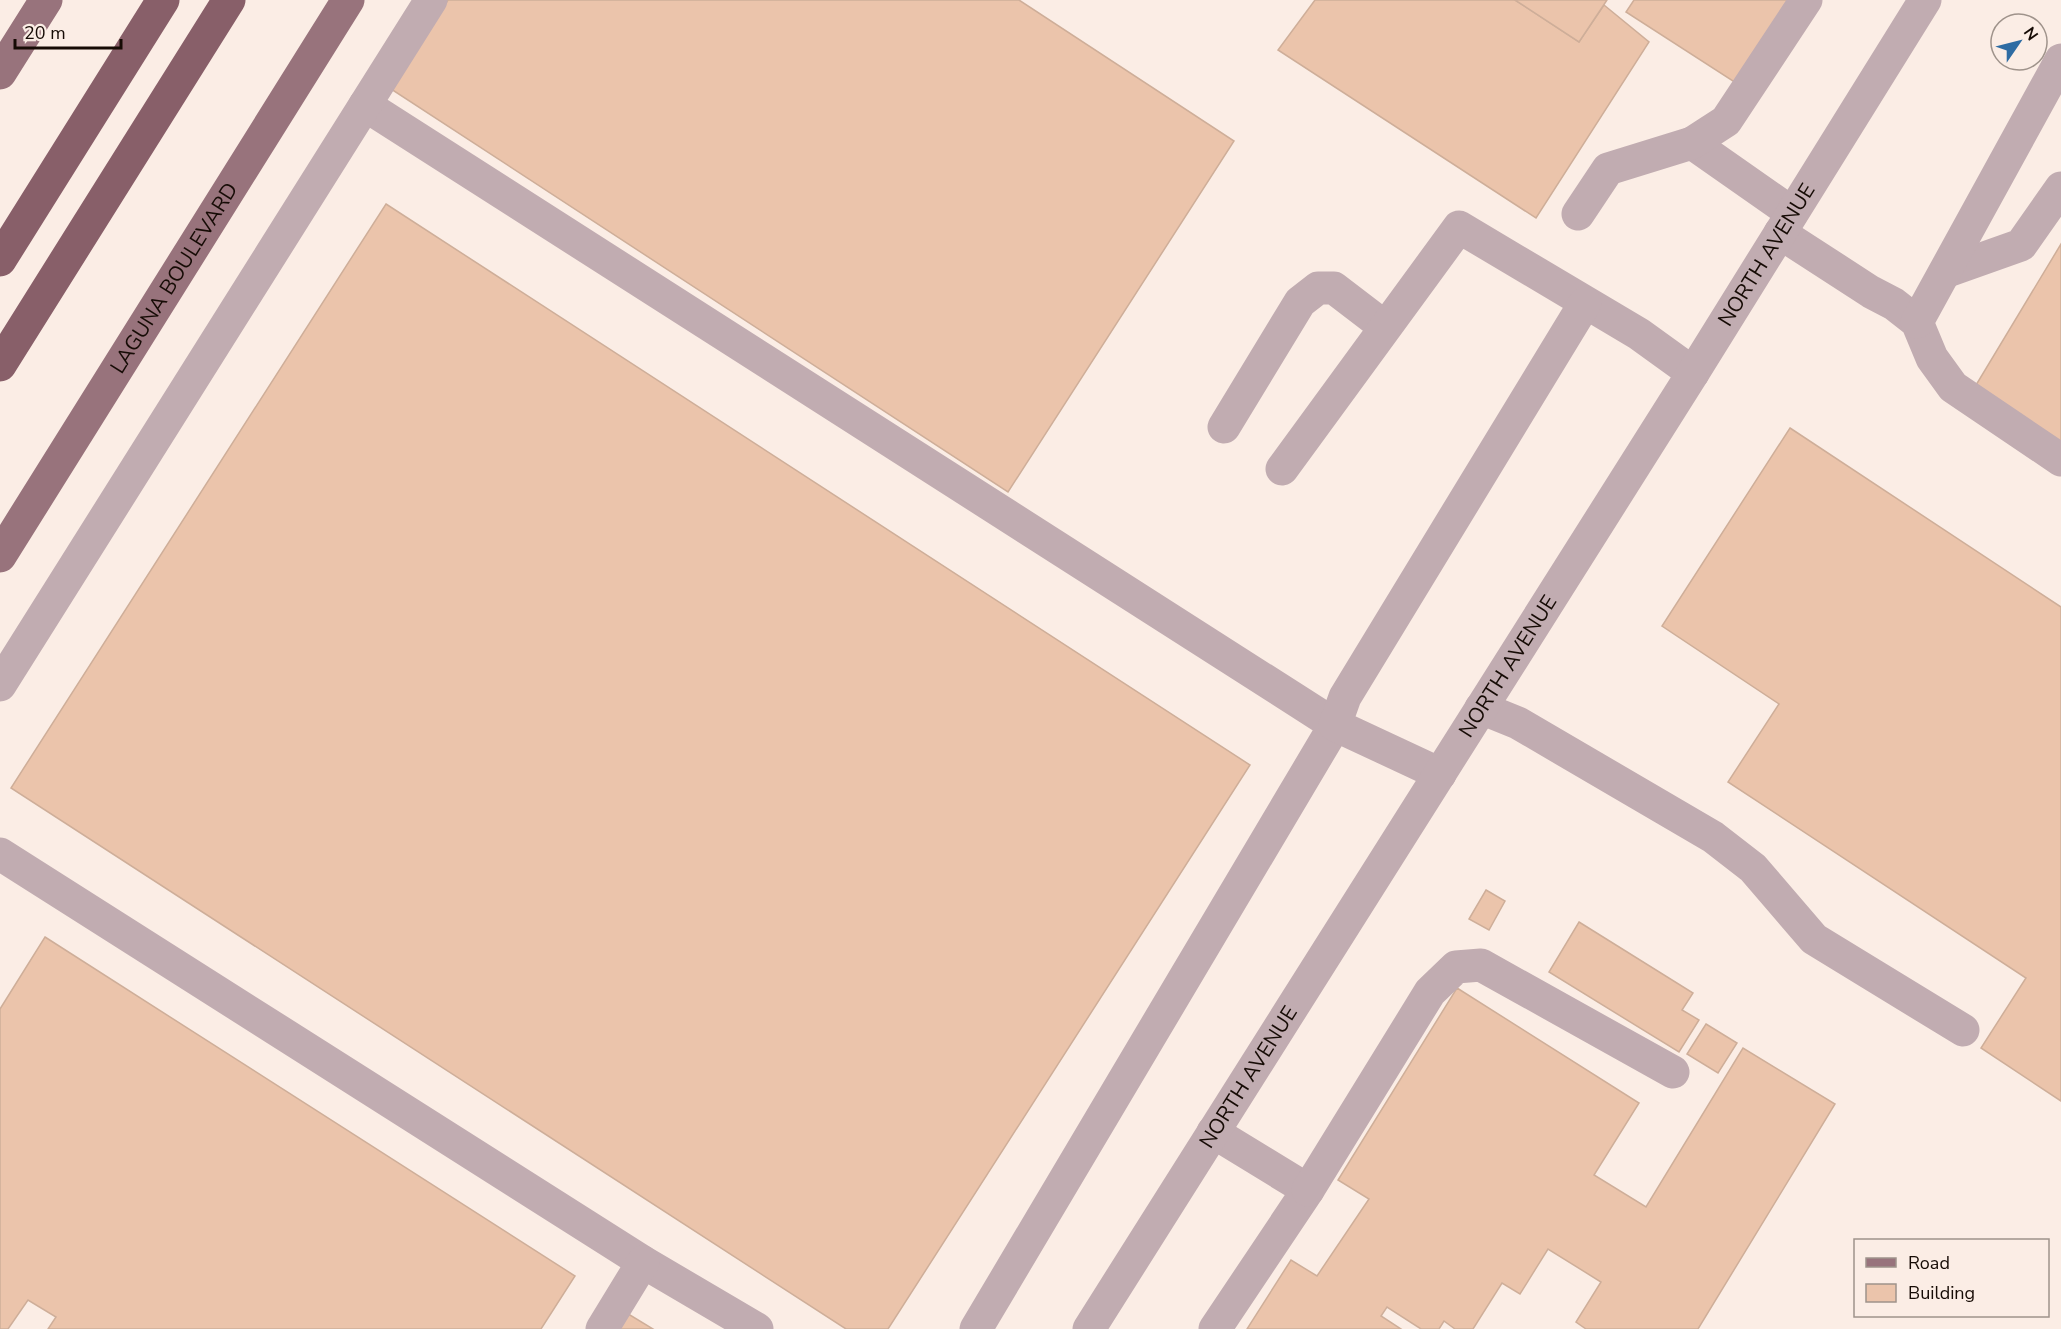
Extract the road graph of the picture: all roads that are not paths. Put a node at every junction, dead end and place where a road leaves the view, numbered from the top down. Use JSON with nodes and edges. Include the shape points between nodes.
{"nodes":[{"id":1,"x":46,"y":0,"type":"edge"},
{"id":2,"x":163,"y":0,"type":"edge"},
{"id":3,"x":229,"y":0,"type":"edge"},
{"id":4,"x":348,"y":0,"type":"edge"},
{"id":5,"x":431,"y":0,"type":"edge"},
{"id":6,"x":1806,"y":0,"type":"edge"},
{"id":7,"x":1924,"y":0,"type":"edge"},
{"id":8,"x":0,"y":73,"type":"edge"},
{"id":9,"x":2057,"y":82,"type":"edge"},
{"id":10,"x":365,"y":105,"type":"junction"},
{"id":11,"x":1692,"y":143,"type":"junction"},
{"id":12,"x":2061,"y":188,"type":"edge"},
{"id":13,"x":1578,"y":214,"type":"dead end"},
{"id":14,"x":1786,"y":223,"type":"junction"},
{"id":15,"x":0,"y":260,"type":"edge"},
{"id":16,"x":1945,"y":272,"type":"junction"},
{"id":17,"x":1585,"y":303,"type":"junction"},
{"id":18,"x":1917,"y":322,"type":"junction"},
{"id":19,"x":1385,"y":327,"type":"junction"},
{"id":20,"x":0,"y":365,"type":"edge"},
{"id":21,"x":1694,"y":373,"type":"junction"},
{"id":22,"x":1224,"y":427,"type":"dead end"},
{"id":23,"x":2061,"y":460,"type":"edge"},
{"id":24,"x":1282,"y":469,"type":"dead end"},
{"id":25,"x":0,"y":556,"type":"edge"},
{"id":26,"x":0,"y":685,"type":"edge"},
{"id":27,"x":1481,"y":708,"type":"junction"},
{"id":28,"x":1335,"y":725,"type":"junction"},
{"id":29,"x":1440,"y":774,"type":"junction"},
{"id":30,"x":0,"y":854,"type":"edge"},
{"id":31,"x":1963,"y":1030,"type":"dead end"},
{"id":32,"x":1673,"y":1072,"type":"dead end"},
{"id":33,"x":1213,"y":1132,"type":"junction"},
{"id":34,"x":1308,"y":1190,"type":"junction"},
{"id":35,"x":643,"y":1262,"type":"junction"},
{"id":36,"x":602,"y":1329,"type":"edge"},
{"id":37,"x":757,"y":1329,"type":"edge"},
{"id":38,"x":976,"y":1329,"type":"edge"},
{"id":39,"x":1089,"y":1329,"type":"edge"},
{"id":40,"x":1215,"y":1329,"type":"edge"}],
"edges":[{"from":1,"to":8,"type":"main road"},
{"from":2,"to":15,"type":"highway"},
{"from":3,"to":20,"type":"highway"},
{"from":4,"to":25,"type":"main road","name":"LAGUNA BOULEVARD"},
{"from":5,"to":10,"type":"street"},
{"from":6,"to":11,"type":"street","via":[[1726,121]]},
{"from":7,"to":14,"type":"street","name":"NORTH AVENUE"},
{"from":9,"to":16,"type":"street"},
{"from":10,"to":26,"type":"street"},
{"from":10,"to":28,"type":"street"},
{"from":11,"to":13,"type":"street","via":[[1608,169]]},
{"from":11,"to":14,"type":"street"},
{"from":12,"to":16,"type":"street","via":[[2021,245]]},
{"from":14,"to":18,"type":"street","via":[[1871,292]]},
{"from":14,"to":21,"type":"street","name":"NORTH AVENUE"},
{"from":16,"to":18,"type":"street"},
{"from":17,"to":19,"type":"street","via":[[1459,227]]},
{"from":17,"to":21,"type":"street","via":[[1639,334]]},
{"from":17,"to":28,"type":"street","via":[[1345,697]]},
{"from":18,"to":23,"type":"street","via":[[1932,358],[1953,387]]},
{"from":19,"to":22,"type":"street","via":[[1334,288],[1318,288],[1300,302]]},
{"from":19,"to":24,"type":"street"},
{"from":21,"to":27,"type":"street","name":"NORTH AVENUE"},
{"from":27,"to":29,"type":"street","name":"NORTH AVENUE"},
{"from":27,"to":31,"type":"street","via":[[1518,723],[1713,837],[1753,868],[1814,939]]},
{"from":28,"to":29,"type":"street"},
{"from":28,"to":38,"type":"street"},
{"from":29,"to":33,"type":"street","name":"NORTH AVENUE"},
{"from":30,"to":35,"type":"street"},
{"from":32,"to":34,"type":"street","via":[[1481,965],[1456,967],[1430,992]]},
{"from":33,"to":34,"type":"street"},
{"from":33,"to":39,"type":"street","name":"NORTH AVENUE"},
{"from":34,"to":40,"type":"street"},
{"from":35,"to":36,"type":"street"},
{"from":35,"to":37,"type":"street"}]}
